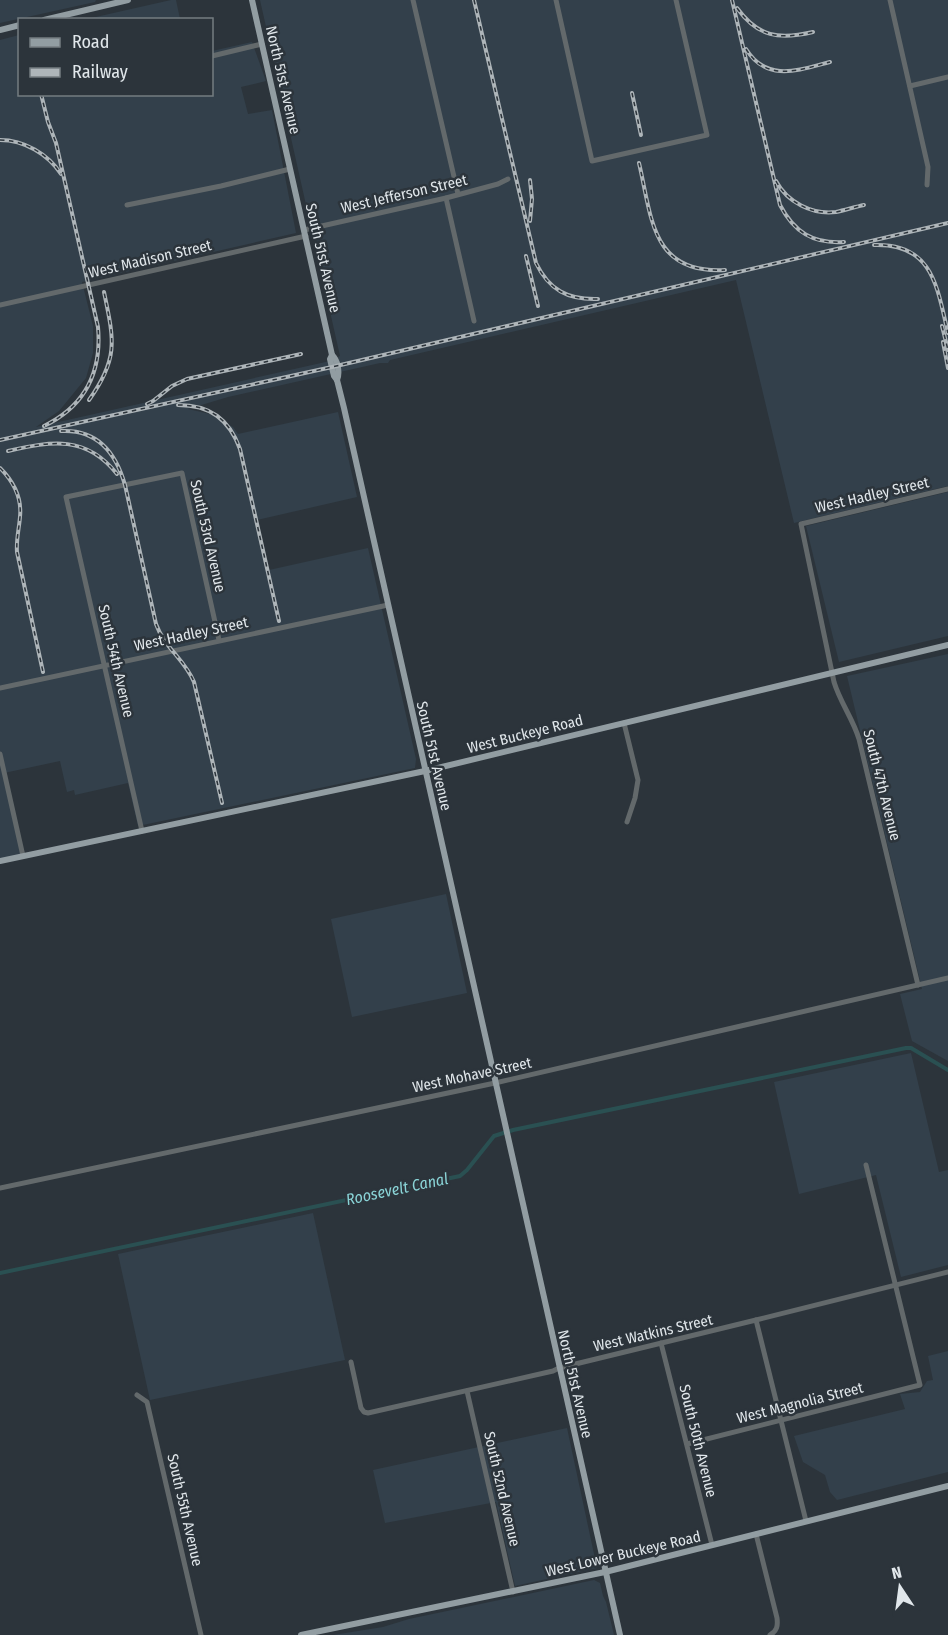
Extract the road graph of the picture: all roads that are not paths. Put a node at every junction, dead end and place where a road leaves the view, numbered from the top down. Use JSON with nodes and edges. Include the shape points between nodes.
{"nodes":[{"id":1,"x":128,"y":0,"type":"edge"},
{"id":2,"x":252,"y":0,"type":"edge"},
{"id":3,"x":413,"y":0,"type":"edge"},
{"id":4,"x":555,"y":0,"type":"edge"},
{"id":5,"x":676,"y":0,"type":"edge"},
{"id":6,"x":890,"y":0,"type":"edge"},
{"id":7,"x":102,"y":3,"type":"edge"},
{"id":8,"x":51,"y":18,"type":"edge"},
{"id":9,"x":18,"y":26,"type":"edge"},
{"id":10,"x":0,"y":30,"type":"edge"},
{"id":11,"x":262,"y":44,"type":"junction"},
{"id":12,"x":213,"y":56,"type":"edge"},
{"id":13,"x":948,"y":77,"type":"edge"},
{"id":14,"x":909,"y":86,"type":"junction"},
{"id":15,"x":290,"y":167,"type":"junction"},
{"id":16,"x":508,"y":179,"type":"dead end"},
{"id":17,"x":927,"y":185,"type":"dead end"},
{"id":18,"x":458,"y":194,"type":"junction"},
{"id":19,"x":446,"y":198,"type":"junction"},
{"id":20,"x":127,"y":205,"type":"dead end"},
{"id":21,"x":305,"y":233,"type":"junction"},
{"id":22,"x":0,"y":305,"type":"edge"},
{"id":23,"x":474,"y":321,"type":"dead end"},
{"id":24,"x":182,"y":473,"type":"joint"},
{"id":25,"x":948,"y":489,"type":"edge"},
{"id":26,"x":801,"y":524,"type":"joint"},
{"id":27,"x":388,"y":605,"type":"junction"},
{"id":28,"x":219,"y":640,"type":"junction"},
{"id":29,"x":948,"y":645,"type":"edge"},
{"id":30,"x":105,"y":665,"type":"junction"},
{"id":31,"x":832,"y":673,"type":"junction"},
{"id":32,"x":0,"y":688,"type":"edge"},
{"id":33,"x":624,"y":723,"type":"junction"},
{"id":34,"x":0,"y":753,"type":"edge"},
{"id":35,"x":425,"y":771,"type":"junction"},
{"id":36,"x":2,"y":773,"type":"edge"},
{"id":37,"x":627,"y":822,"type":"dead end"},
{"id":38,"x":142,"y":831,"type":"junction"},
{"id":39,"x":23,"y":856,"type":"junction"},
{"id":40,"x":0,"y":861,"type":"edge"},
{"id":41,"x":948,"y":978,"type":"edge"},
{"id":42,"x":918,"y":985,"type":"junction"},
{"id":43,"x":495,"y":1083,"type":"junction"},
{"id":44,"x":508,"y":1137,"type":"joint"},
{"id":45,"x":866,"y":1165,"type":"dead end"},
{"id":46,"x":0,"y":1188,"type":"edge"},
{"id":47,"x":948,"y":1272,"type":"edge"},
{"id":48,"x":896,"y":1285,"type":"junction"},
{"id":49,"x":756,"y":1320,"type":"junction"},
{"id":50,"x":661,"y":1343,"type":"junction"},
{"id":51,"x":351,"y":1362,"type":"dead end"},
{"id":52,"x":559,"y":1368,"type":"junction"},
{"id":53,"x":467,"y":1390,"type":"junction"},
{"id":54,"x":137,"y":1395,"type":"dead end"},
{"id":55,"x":781,"y":1421,"type":"junction"},
{"id":56,"x":687,"y":1444,"type":"junction"},
{"id":57,"x":948,"y":1486,"type":"edge"},
{"id":58,"x":806,"y":1521,"type":"junction"},
{"id":59,"x":756,"y":1534,"type":"junction"},
{"id":60,"x":712,"y":1545,"type":"junction"},
{"id":61,"x":605,"y":1572,"type":"junction"},
{"id":62,"x":513,"y":1592,"type":"junction"},
{"id":63,"x":201,"y":1635,"type":"edge"},
{"id":64,"x":301,"y":1635,"type":"edge"},
{"id":65,"x":620,"y":1635,"type":"edge"},
{"id":66,"x":770,"y":1635,"type":"edge"}],
"edges":[{"from":1,"to":7,"type":"main road"},
{"from":2,"to":11,"type":"main road","name":"North 51st Avenue"},
{"from":3,"to":18,"type":"street"},
{"from":4,"to":5,"type":"street","via":[[592,161],[707,135]]},
{"from":6,"to":14,"type":"street"},
{"from":7,"to":8,"type":"main road"},
{"from":9,"to":10,"type":"main road"},
{"from":11,"to":12,"type":"street"},
{"from":11,"to":15,"type":"main road","name":"North 51st Avenue"},
{"from":13,"to":14,"type":"street"},
{"from":14,"to":17,"type":"street","via":[[928,166]]},
{"from":15,"to":20,"type":"street"},
{"from":15,"to":21,"type":"main road","name":"South 51st Avenue"},
{"from":16,"to":18,"type":"street","name":"West Jefferson Street"},
{"from":18,"to":19,"type":"street","name":"West Jefferson Street"},
{"from":19,"to":21,"type":"street","name":"West Jefferson Street"},
{"from":19,"to":23,"type":"street"},
{"from":21,"to":22,"type":"street","name":"West Madison Street"},
{"from":21,"to":27,"type":"main road","name":"South 51st Avenue","via":[[330,359]]},
{"from":24,"to":28,"type":"street","name":"South 53rd Avenue"},
{"from":24,"to":30,"type":"street","name":"South 54th Avenue","via":[[66,496]]},
{"from":25,"to":26,"type":"street","name":"West Hadley Street"},
{"from":26,"to":31,"type":"street","name":"South 47th Avenue"},
{"from":27,"to":28,"type":"street","name":"West Hadley Street"},
{"from":27,"to":35,"type":"main road","name":"South 51st Avenue"},
{"from":28,"to":30,"type":"street","name":"West Hadley Street"},
{"from":29,"to":31,"type":"main road","name":"West Buckeye Road"},
{"from":30,"to":32,"type":"street","name":"West Hadley Street"},
{"from":30,"to":38,"type":"street","name":"South 54th Avenue"},
{"from":31,"to":33,"type":"main road","name":"West Buckeye Road"},
{"from":31,"to":42,"type":"street","name":"South 47th Avenue","via":[[859,739]]},
{"from":33,"to":35,"type":"main road","name":"West Buckeye Road"},
{"from":33,"to":37,"type":"street","via":[[638,780]]},
{"from":34,"to":36,"type":"street"},
{"from":35,"to":38,"type":"main road","name":"West Buckeye Road"},
{"from":35,"to":43,"type":"main road","name":"South 51st Avenue"},
{"from":36,"to":39,"type":"street"},
{"from":38,"to":39,"type":"main road","name":"West Buckeye Road"},
{"from":39,"to":40,"type":"main road","name":"West Buckeye Road"},
{"from":41,"to":42,"type":"street","name":"West Mohave Street"},
{"from":42,"to":43,"type":"street","name":"West Mohave Street"},
{"from":43,"to":44,"type":"main road","name":"South 51st Avenue"},
{"from":43,"to":46,"type":"street","name":"West Mohave Street"},
{"from":44,"to":52,"type":"main road","name":"North 51st Avenue"},
{"from":45,"to":48,"type":"street"},
{"from":47,"to":48,"type":"street","name":"West Watkins Street"},
{"from":48,"to":49,"type":"street","name":"West Watkins Street"},
{"from":48,"to":55,"type":"street","name":"West Magnolia Street","via":[[920,1385]]},
{"from":49,"to":50,"type":"street","name":"West Watkins Street"},
{"from":49,"to":55,"type":"street"},
{"from":50,"to":52,"type":"street","name":"West Watkins Street"},
{"from":50,"to":56,"type":"street","name":"South 50th Avenue"},
{"from":51,"to":53,"type":"street","name":"West Watkins Street","via":[[364,1412],[368,1413]]},
{"from":52,"to":53,"type":"street","name":"West Watkins Street"},
{"from":52,"to":61,"type":"main road","name":"North 51st Avenue"},
{"from":53,"to":62,"type":"street","name":"South 52nd Avenue"},
{"from":54,"to":63,"type":"street","name":"South 55th Avenue","via":[[148,1403]]},
{"from":55,"to":56,"type":"street","name":"West Magnolia Street"},
{"from":55,"to":58,"type":"street"},
{"from":56,"to":60,"type":"street","name":"South 50th Avenue"},
{"from":57,"to":58,"type":"main road","name":"West Lower Buckeye Road"},
{"from":58,"to":59,"type":"main road","name":"West Lower Buckeye Road"},
{"from":59,"to":60,"type":"main road","name":"West Lower Buckeye Road"},
{"from":59,"to":66,"type":"street","via":[[777,1618],[776,1630]]},
{"from":60,"to":61,"type":"main road","name":"West Lower Buckeye Road"},
{"from":61,"to":62,"type":"main road","name":"West Lower Buckeye Road"},
{"from":61,"to":65,"type":"main road","name":"North 51st Avenue"},
{"from":62,"to":64,"type":"main road","name":"West Lower Buckeye Road"}]}
